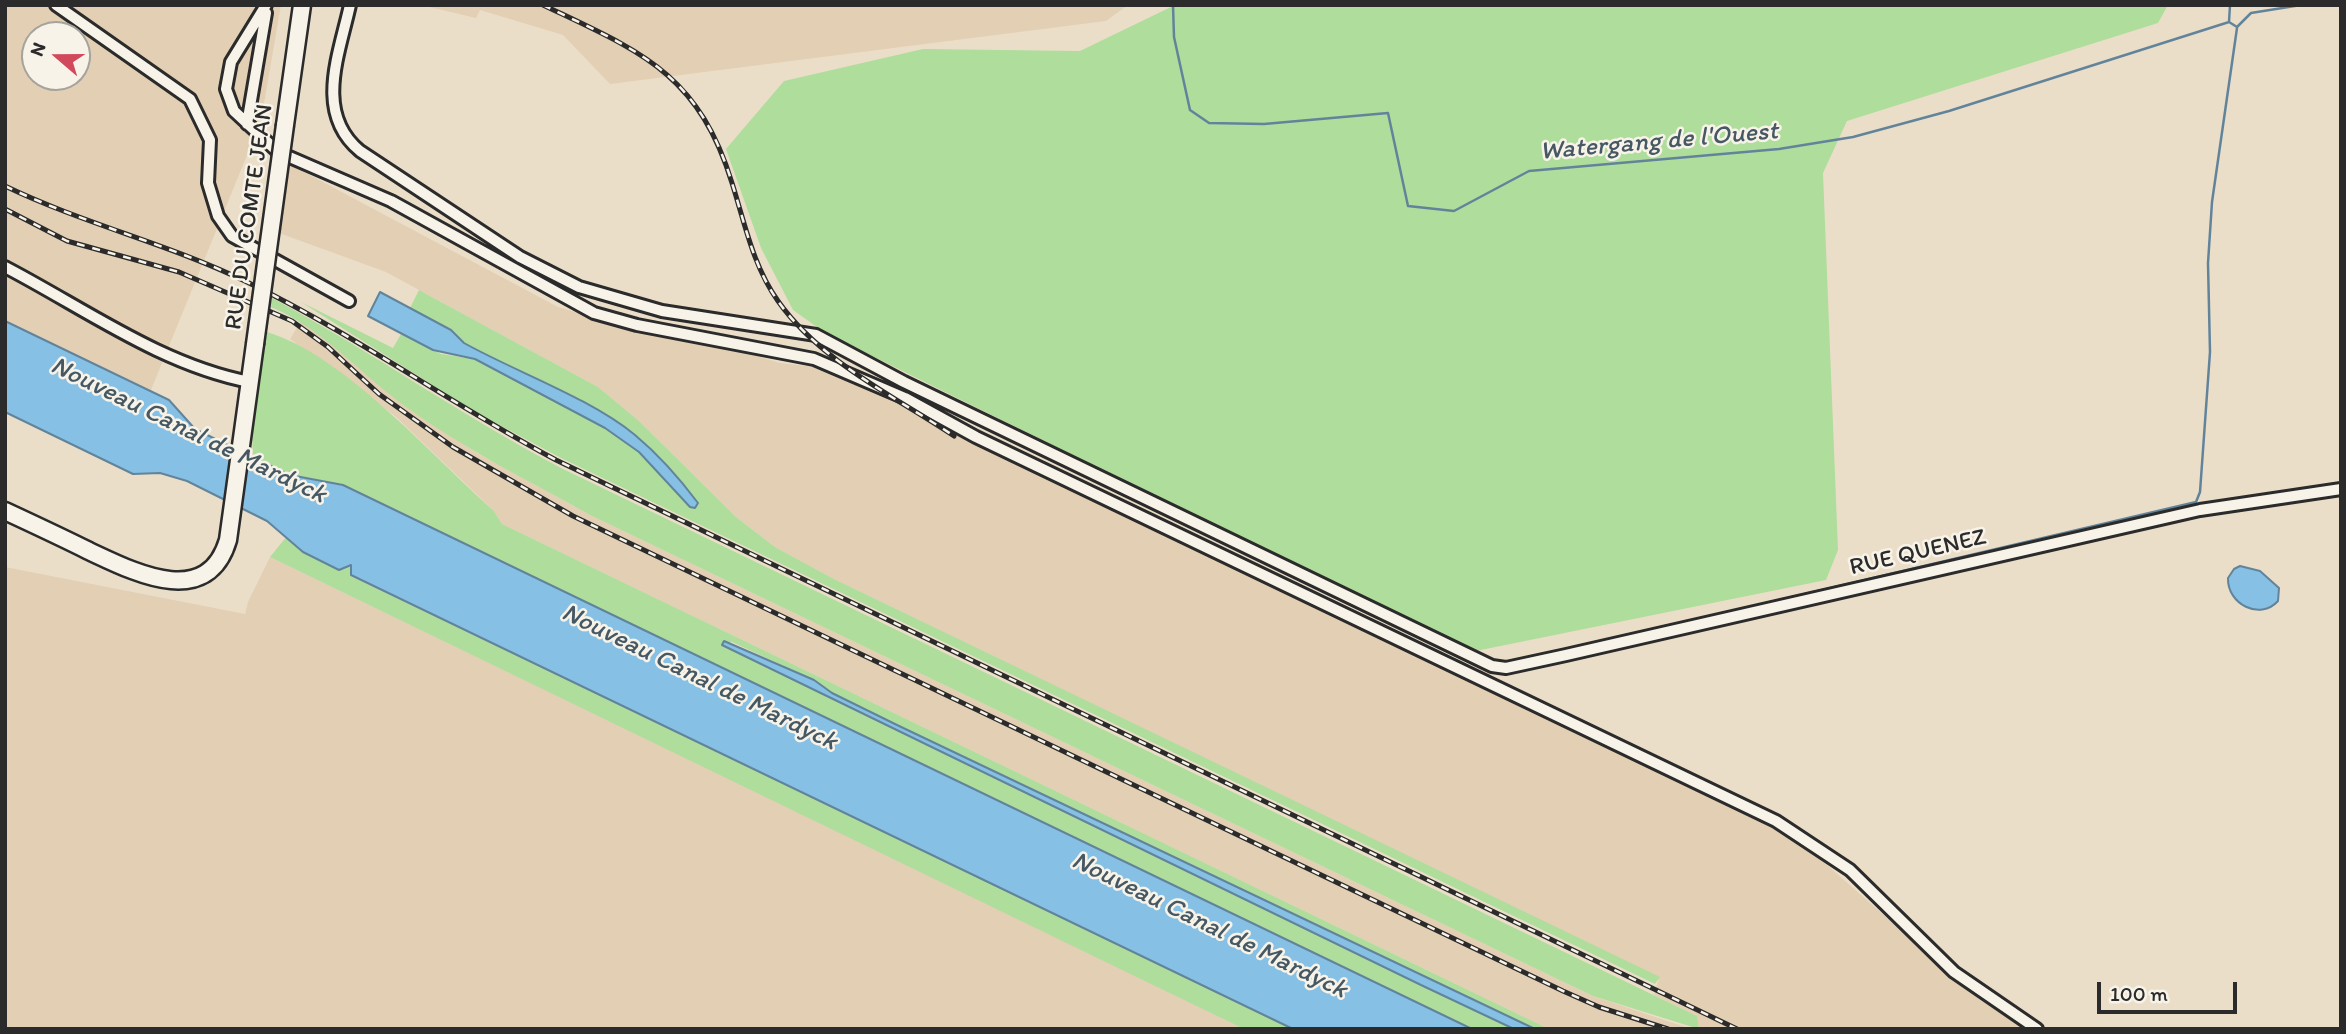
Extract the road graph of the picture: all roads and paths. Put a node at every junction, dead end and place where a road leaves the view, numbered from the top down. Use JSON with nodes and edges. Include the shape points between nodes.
{"nodes":[{"id":1,"x":56,"y":5,"type":"edge"},
{"id":2,"x":267,"y":5,"type":"edge"},
{"id":3,"x":302,"y":5,"type":"edge"},
{"id":4,"x":308,"y":5,"type":"edge"},
{"id":5,"x":350,"y":7,"type":"edge"},
{"id":6,"x":296,"y":59,"type":"junction"},
{"id":7,"x":247,"y":124,"type":"junction"},
{"id":8,"x":5,"y":267,"type":"edge"},
{"id":9,"x":349,"y":301,"type":"dead end"},
{"id":10,"x":250,"y":383,"type":"junction"},
{"id":11,"x":2341,"y":489,"type":"edge"},
{"id":12,"x":5,"y":501,"type":"edge"},
{"id":13,"x":5,"y":510,"type":"edge"},
{"id":14,"x":171,"y":580,"type":"junction"},
{"id":15,"x":2037,"y":1029,"type":"edge"}],
"edges":[{"from":1,"to":9,"type":"street","via":[[192,102],[209,140],[208,183],[218,216],[232,236]]},
{"from":2,"to":7,"type":"street"},
{"from":2,"to":7,"type":"street","via":[[231,62],[226,83],[231,107]]},
{"from":3,"to":6,"type":"main road","name":"RUE DU COMTE JEAN"},
{"from":4,"to":6,"type":"main road","name":"RUE DU COMTE JEAN"},
{"from":5,"to":11,"type":"street","name":"RUE QUENEZ","via":[[332,98],[348,139],[527,261],[579,287],[644,306],[820,337],[1492,666],[1506,668],[2192,512]]},
{"from":6,"to":10,"type":"main road","name":"RUE DU COMTE JEAN","bridge":true},
{"from":7,"to":15,"type":"street","via":[[284,156],[391,201],[578,305],[627,323],[788,351],[848,371],[976,437],[1776,821],[1862,880],[1968,984]]},
{"from":8,"to":10,"type":"street","via":[[159,351]]},
{"from":10,"to":14,"type":"main road","name":"RUE DU COMTE JEAN","via":[[222,556],[195,577]]},
{"from":12,"to":14,"type":"main road"},
{"from":13,"to":14,"type":"main road","via":[[142,575]]}]}
